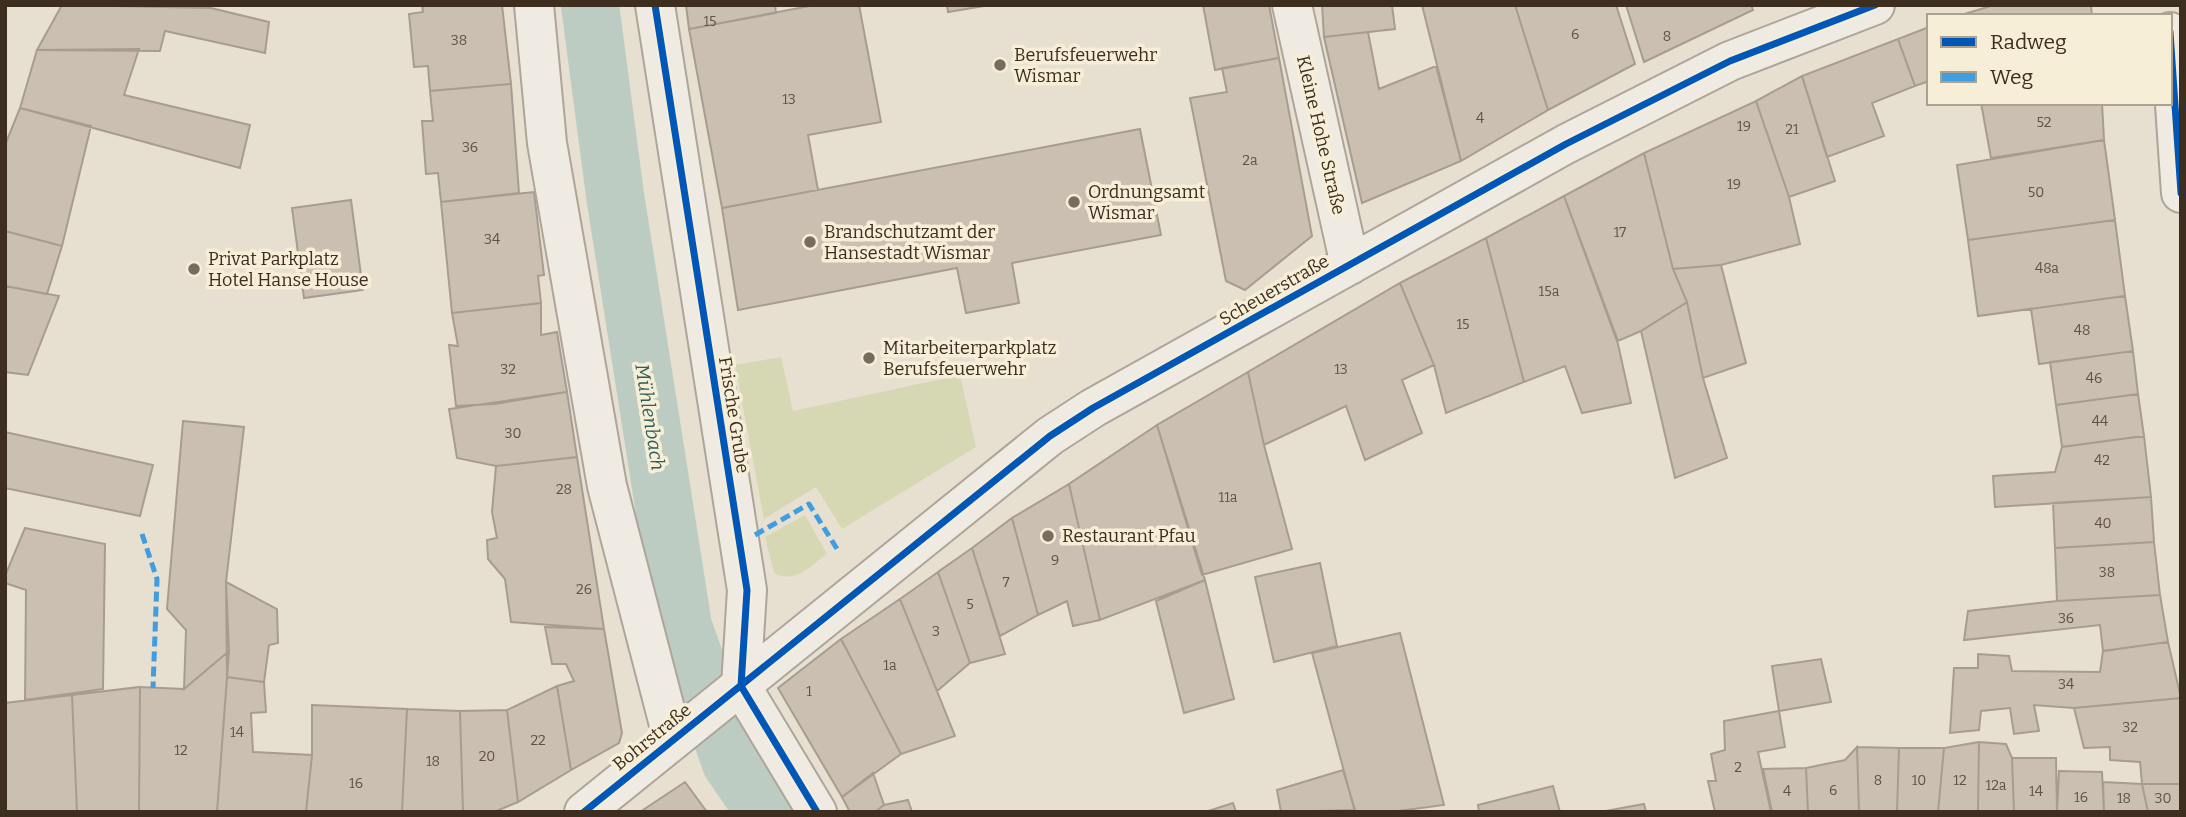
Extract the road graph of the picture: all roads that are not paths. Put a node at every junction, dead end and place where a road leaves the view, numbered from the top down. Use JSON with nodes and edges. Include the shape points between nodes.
{"nodes":[{"id":1,"x":534,"y":5,"type":"edge"},
{"id":2,"x":654,"y":5,"type":"edge"},
{"id":3,"x":1292,"y":5,"type":"edge"},
{"id":4,"x":1875,"y":5,"type":"edge"},
{"id":5,"x":2172,"y":61,"type":"edge"},
{"id":6,"x":2181,"y":193,"type":"edge"},
{"id":7,"x":1350,"y":265,"type":"junction"},
{"id":8,"x":741,"y":685,"type":"junction"},
{"id":9,"x":673,"y":740,"type":"junction"},
{"id":10,"x":584,"y":812,"type":"edge"},
{"id":11,"x":817,"y":812,"type":"edge"}],
"edges":[{"from":1,"to":9,"type":"street","via":[[549,156],[607,486]]},
{"from":2,"to":8,"type":"street","name":"Frische Grube","via":[[747,590]]},
{"from":3,"to":7,"type":"street","name":"Kleine Hohe Straße"},
{"from":4,"to":7,"type":"street","name":"Scheuerstraße","via":[[1730,61],[1566,144]]},
{"from":5,"to":6,"type":"street"},
{"from":7,"to":8,"type":"street","name":"Scheuerstraße","via":[[1050,436]]},
{"from":8,"to":9,"type":"street","name":"Bohrstraße"},
{"from":8,"to":11,"type":"street"},
{"from":9,"to":10,"type":"street","name":"Bohrstraße"}]}
